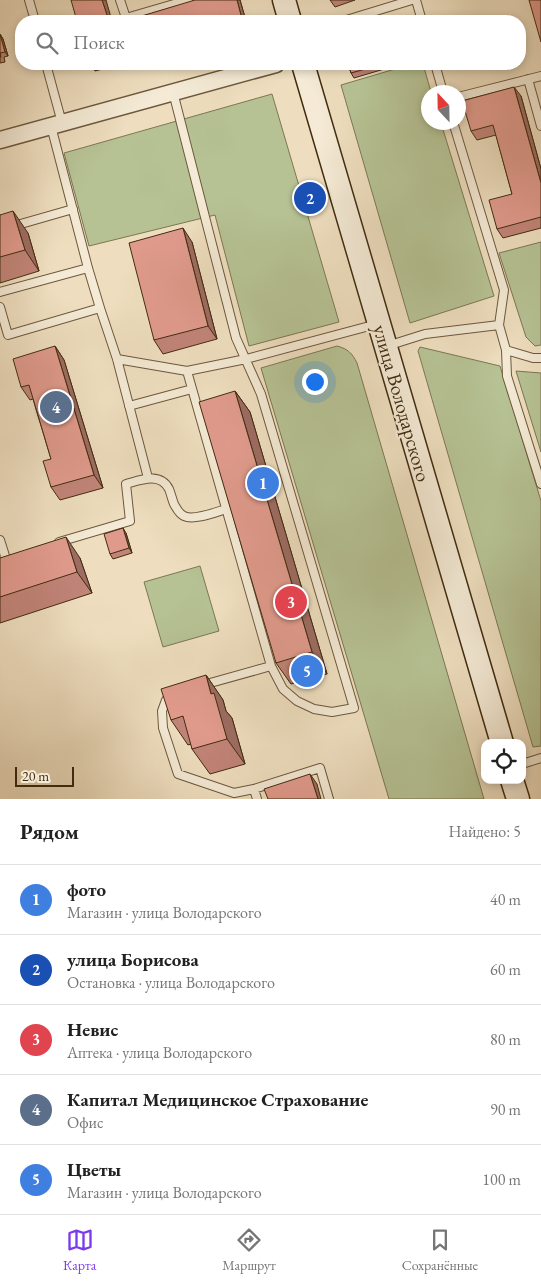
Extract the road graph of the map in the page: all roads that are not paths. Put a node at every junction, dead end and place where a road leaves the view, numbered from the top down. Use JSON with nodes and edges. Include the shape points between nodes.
{"nodes":[{"id":1,"x":29,"y":0,"type":"edge"},
{"id":2,"x":120,"y":0,"type":"edge"},
{"id":3,"x":188,"y":0,"type":"edge"},
{"id":4,"x":284,"y":0,"type":"edge"},
{"id":5,"x":414,"y":0,"type":"edge"},
{"id":6,"x":33,"y":15,"type":"edge"},
{"id":7,"x":125,"y":15,"type":"edge"},
{"id":8,"x":136,"y":15,"type":"edge"},
{"id":9,"x":288,"y":15,"type":"edge"},
{"id":10,"x":363,"y":15,"type":"edge"},
{"id":11,"x":420,"y":15,"type":"edge"},
{"id":12,"x":47,"y":70,"type":"edge"},
{"id":13,"x":254,"y":70,"type":"edge"},
{"id":14,"x":305,"y":70,"type":"edge"},
{"id":15,"x":437,"y":70,"type":"edge"},
{"id":16,"x":541,"y":76,"type":"edge"},
{"id":17,"x":528,"y":79,"type":"junction"},
{"id":18,"x":442,"y":85,"type":"edge"},
{"id":19,"x":173,"y":92,"type":"junction"},
{"id":20,"x":466,"y":95,"type":"edge"},
{"id":21,"x":57,"y":124,"type":"junction"},
{"id":22,"x":541,"y":126,"type":"edge"},
{"id":23,"x":455,"y":130,"type":"edge"},
{"id":24,"x":0,"y":140,"type":"edge"},
{"id":25,"x":74,"y":209,"type":"junction"},
{"id":26,"x":0,"y":230,"type":"edge"},
{"id":27,"x":88,"y":268,"type":"junction"},
{"id":28,"x":0,"y":292,"type":"edge"},
{"id":29,"x":0,"y":307,"type":"edge"},
{"id":30,"x":100,"y":308,"type":"junction"},
{"id":31,"x":379,"y":323,"type":"junction"},
{"id":32,"x":499,"y":325,"type":"junction"},
{"id":33,"x":385,"y":346,"type":"junction"},
{"id":34,"x":506,"y":350,"type":"junction"},
{"id":35,"x":541,"y":358,"type":"edge"},
{"id":36,"x":117,"y":359,"type":"junction"},
{"id":37,"x":246,"y":359,"type":"junction"},
{"id":38,"x":186,"y":371,"type":"junction"},
{"id":39,"x":192,"y":389,"type":"junction"},
{"id":40,"x":130,"y":406,"type":"junction"},
{"id":41,"x":148,"y":478,"type":"junction"},
{"id":42,"x":541,"y":484,"type":"edge"},
{"id":43,"x":226,"y":509,"type":"junction"},
{"id":44,"x":0,"y":540,"type":"edge"},
{"id":45,"x":50,"y":544,"type":"edge"},
{"id":46,"x":15,"y":556,"type":"edge"},
{"id":47,"x":3,"y":560,"type":"edge"},
{"id":48,"x":271,"y":666,"type":"junction"},
{"id":49,"x":197,"y":687,"type":"edge"},
{"id":50,"x":179,"y":692,"type":"edge"},
{"id":51,"x":501,"y":739,"type":"edge"},
{"id":52,"x":541,"y":758,"type":"edge"},
{"id":53,"x":526,"y":763,"type":"edge"},
{"id":54,"x":513,"y":784,"type":"edge"},
{"id":55,"x":254,"y":789,"type":"junction"},
{"id":56,"x":257,"y":799,"type":"edge"},
{"id":57,"x":329,"y":799,"type":"edge"},
{"id":58,"x":518,"y":799,"type":"edge"}],
"edges":[{"from":1,"to":6,"type":"lane"},
{"from":2,"to":7,"type":"lane"},
{"from":3,"to":8,"type":"lane"},
{"from":4,"to":9,"type":"main road"},
{"from":5,"to":10,"type":"lane"},
{"from":5,"to":11,"type":"lane"},
{"from":12,"to":21,"type":"lane"},
{"from":13,"to":19,"type":"street"},
{"from":14,"to":31,"type":"main road","name":"улица Володарского"},
{"from":15,"to":18,"type":"lane"},
{"from":16,"to":17,"type":"lane"},
{"from":17,"to":20,"type":"lane"},
{"from":17,"to":22,"type":"lane"},
{"from":19,"to":21,"type":"street"},
{"from":19,"to":37,"type":"lane","via":[[236,338]]},
{"from":21,"to":24,"type":"street"},
{"from":21,"to":25,"type":"lane"},
{"from":23,"to":32,"type":"lane","via":[[504,290]]},
{"from":25,"to":26,"type":"lane"},
{"from":25,"to":27,"type":"lane"},
{"from":27,"to":28,"type":"lane"},
{"from":27,"to":30,"type":"lane"},
{"from":29,"to":30,"type":"lane","via":[[8,334]]},
{"from":30,"to":36,"type":"lane"},
{"from":31,"to":33,"type":"main road","name":"улица Володарского"},
{"from":31,"to":37,"type":"lane"},
{"from":32,"to":33,"type":"lane","via":[[425,334]]},
{"from":32,"to":34,"type":"lane"},
{"from":33,"to":51,"type":"main road","name":"улица Володарского"},
{"from":34,"to":35,"type":"lane"},
{"from":34,"to":42,"type":"lane","via":[[507,376]]},
{"from":36,"to":38,"type":"lane"},
{"from":36,"to":40,"type":"lane"},
{"from":37,"to":38,"type":"lane"},
{"from":37,"to":48,"type":"lane","via":[[261,394],[354,708],[332,712],[314,709],[297,701],[283,689]]},
{"from":38,"to":39,"type":"lane"},
{"from":39,"to":40,"type":"lane"},
{"from":39,"to":43,"type":"lane"},
{"from":40,"to":41,"type":"lane"},
{"from":41,"to":43,"type":"lane","via":[[164,482],[178,511],[185,517],[196,518]]},
{"from":41,"to":45,"type":"lane","via":[[126,484],[130,521]]},
{"from":43,"to":48,"type":"lane"},
{"from":44,"to":47,"type":"lane"},
{"from":46,"to":47,"type":"lane"},
{"from":48,"to":49,"type":"lane"},
{"from":50,"to":55,"type":"lane","via":[[166,700],[162,711],[163,728],[178,774],[234,793]]},
{"from":52,"to":53,"type":"lane"},
{"from":54,"to":58,"type":"main road"},
{"from":55,"to":56,"type":"lane"},
{"from":55,"to":57,"type":"lane","via":[[320,768]]}]}
